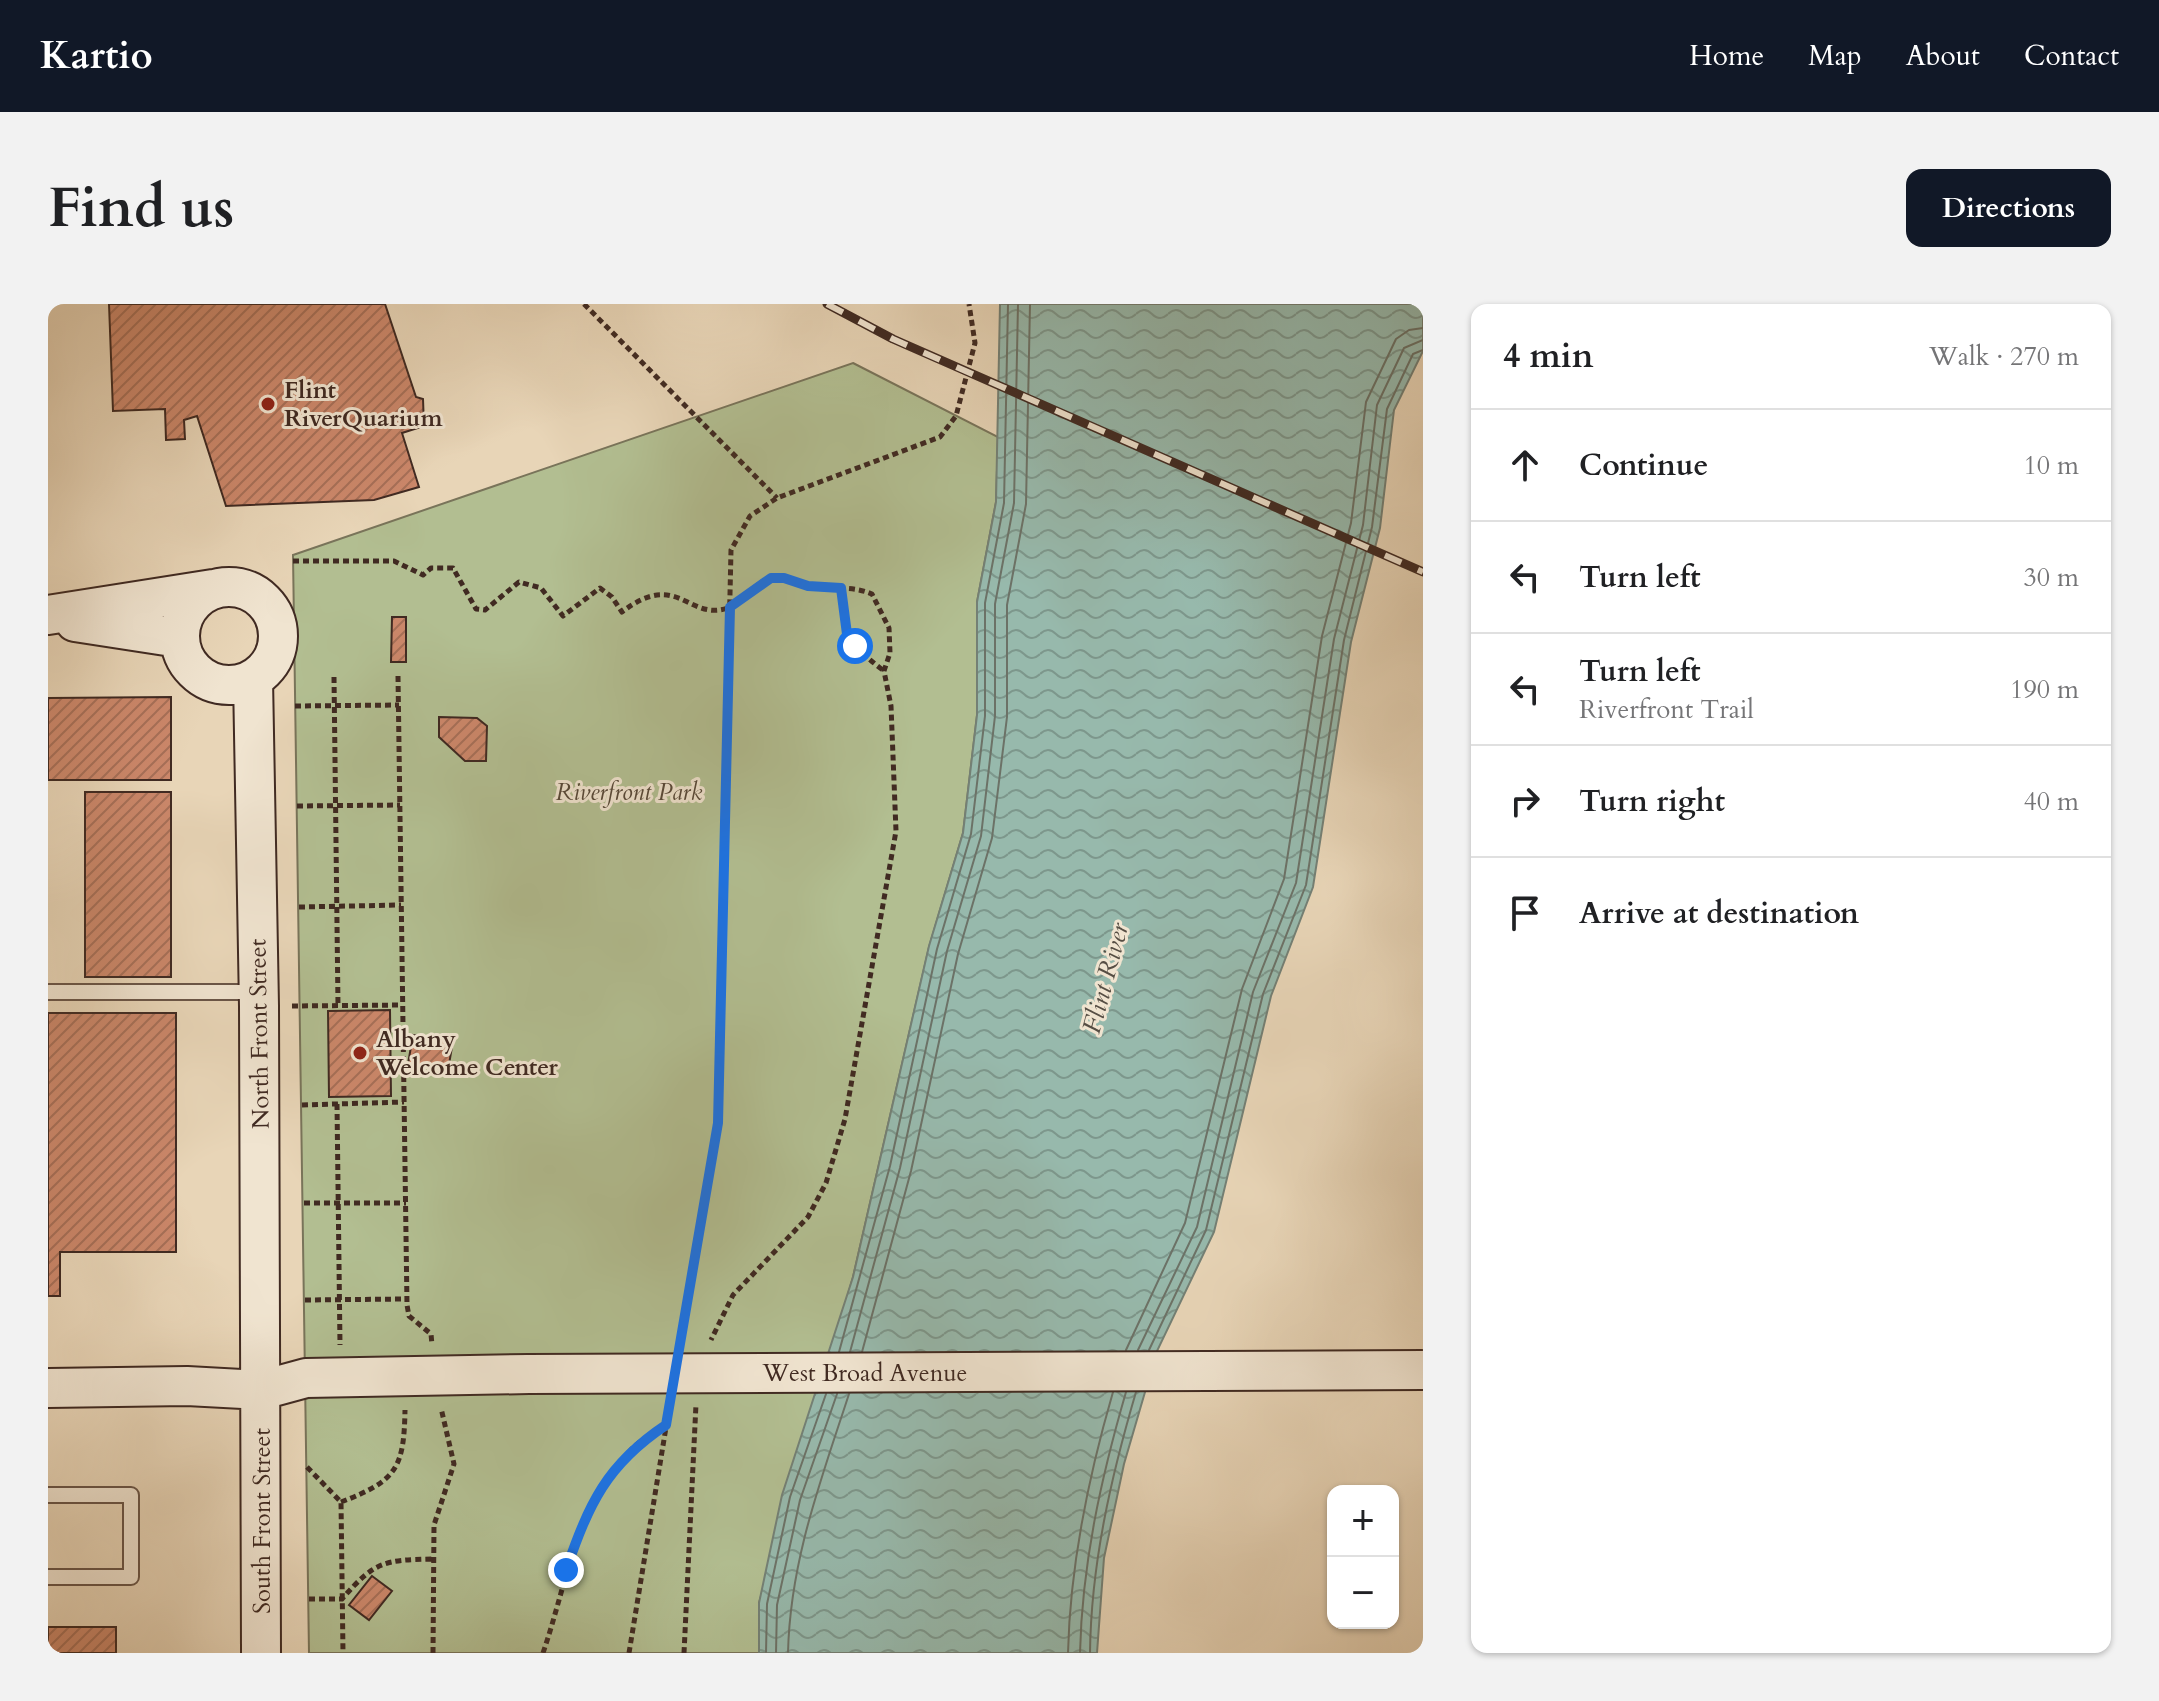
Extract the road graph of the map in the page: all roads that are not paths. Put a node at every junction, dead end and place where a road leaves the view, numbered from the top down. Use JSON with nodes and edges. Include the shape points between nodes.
{"nodes":[{"id":1,"x":213,"y":589,"type":"junction"},
{"id":2,"x":48,"y":616,"type":"edge"},
{"id":3,"x":179,"y":638,"type":"junction"},
{"id":4,"x":253,"y":679,"type":"junction"},
{"id":5,"x":48,"y":992,"type":"edge"},
{"id":6,"x":259,"y":999,"type":"junction"},
{"id":7,"x":48,"y":1362,"type":"edge"},
{"id":8,"x":1423,"y":1370,"type":"edge"},
{"id":9,"x":262,"y":1376,"type":"junction"},
{"id":10,"x":48,"y":1388,"type":"edge"},
{"id":11,"x":48,"y":1495,"type":"edge"},
{"id":12,"x":48,"y":1577,"type":"edge"},
{"id":13,"x":261,"y":1653,"type":"edge"}],
"edges":[{"from":1,"to":2,"type":"main road"},
{"from":1,"to":3,"type":"main road","via":[[195,599],[183,617]]},
{"from":1,"to":4,"type":"main road","via":[[249,590],[274,615],[276,651]]},
{"from":2,"to":3,"type":"main road"},
{"from":3,"to":4,"type":"main road","via":[[196,673],[214,683],[234,685]]},
{"from":4,"to":6,"type":"main road","name":"North Front Street"},
{"from":5,"to":6,"type":"lane"},
{"from":6,"to":9,"type":"main road","name":"North Front Street"},
{"from":7,"to":9,"type":"main road","name":"West Broad Avenue"},
{"from":8,"to":9,"type":"main road","name":"West Broad Avenue","bridge":true},
{"from":9,"to":10,"type":"main road","name":"West Broad Avenue","via":[[187,1386]]},
{"from":9,"to":13,"type":"main road","name":"South Front Street"},
{"from":11,"to":12,"type":"lane","via":[[131,1495],[131,1577]]}]}
